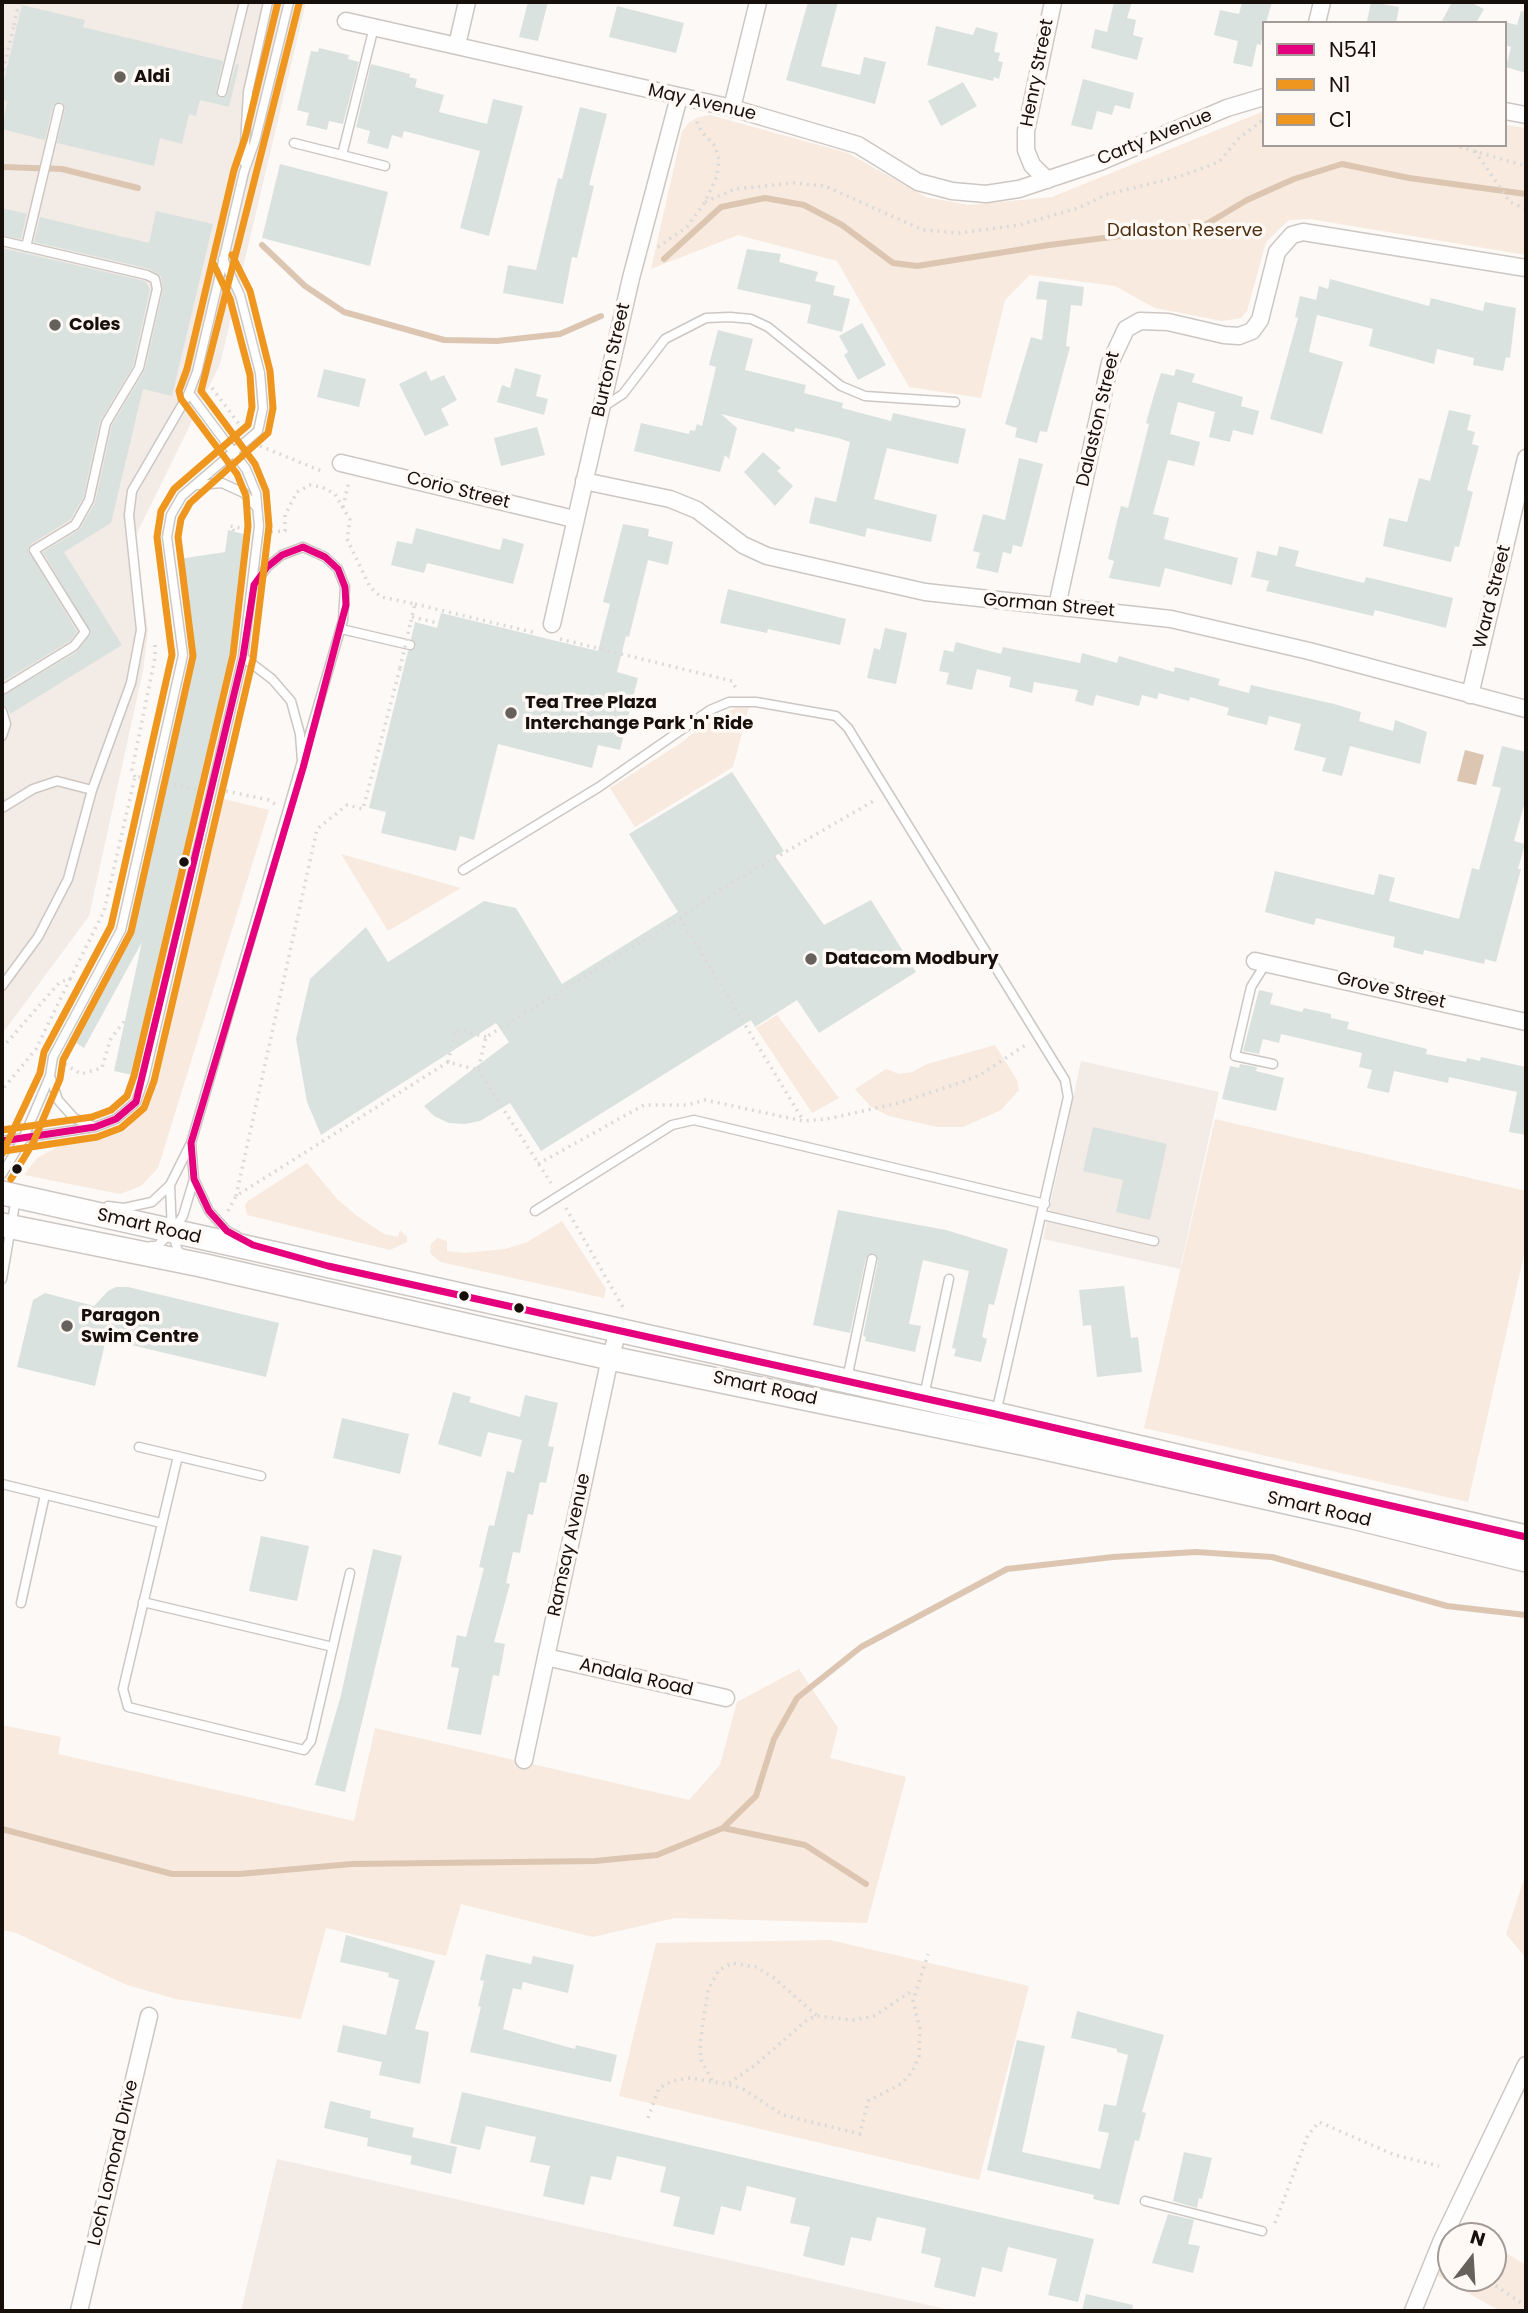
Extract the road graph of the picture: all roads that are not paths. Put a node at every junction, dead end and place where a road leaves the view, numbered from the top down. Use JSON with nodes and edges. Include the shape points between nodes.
{"nodes":[{"id":1,"x":244,"y":2,"type":"edge"},
{"id":2,"x":268,"y":2,"type":"edge"},
{"id":3,"x":289,"y":2,"type":"edge"},
{"id":4,"x":467,"y":2,"type":"edge"},
{"id":5,"x":758,"y":2,"type":"edge"},
{"id":6,"x":1053,"y":2,"type":"edge"},
{"id":7,"x":1322,"y":2,"type":"edge"},
{"id":8,"x":346,"y":21,"type":"dead end"},
{"id":9,"x":1317,"y":21,"type":"edge"},
{"id":10,"x":374,"y":27,"type":"junction"},
{"id":11,"x":457,"y":45,"type":"junction"},
{"id":12,"x":222,"y":92,"type":"dead end"},
{"id":13,"x":683,"y":98,"type":"junction"},
{"id":14,"x":1262,"y":98,"type":"edge"},
{"id":15,"x":59,"y":108,"type":"dead end"},
{"id":16,"x":732,"y":108,"type":"junction"},
{"id":17,"x":1507,"y":111,"type":"edge"},
{"id":18,"x":1526,"y":115,"type":"edge"},
{"id":19,"x":294,"y":143,"type":"dead end"},
{"id":20,"x":341,"y":155,"type":"junction"},
{"id":21,"x":385,"y":166,"type":"dead end"},
{"id":22,"x":244,"y":172,"type":"junction"},
{"id":23,"x":1047,"y":180,"type":"junction"},
{"id":24,"x":2,"y":241,"type":"edge"},
{"id":25,"x":26,"y":247,"type":"junction"},
{"id":26,"x":223,"y":259,"type":"junction"},
{"id":27,"x":1526,"y":268,"type":"edge"},
{"id":28,"x":189,"y":393,"type":"junction"},
{"id":29,"x":956,"y":402,"type":"dead end"},
{"id":30,"x":600,"y":409,"type":"junction"},
{"id":31,"x":234,"y":452,"type":"junction"},
{"id":32,"x":1526,"y":458,"type":"edge"},
{"id":33,"x":345,"y":471,"type":"road end"},
{"id":34,"x":584,"y":481,"type":"junction"},
{"id":35,"x":198,"y":485,"type":"junction"},
{"id":36,"x":257,"y":509,"type":"junction"},
{"id":37,"x":574,"y":519,"type":"junction"},
{"id":38,"x":254,"y":585,"type":"junction"},
{"id":39,"x":1057,"y":606,"type":"junction"},
{"id":40,"x":552,"y":624,"type":"dead end"},
{"id":41,"x":341,"y":629,"type":"junction"},
{"id":42,"x":410,"y":645,"type":"dead end"},
{"id":43,"x":243,"y":657,"type":"junction"},
{"id":44,"x":2,"y":690,"type":"edge"},
{"id":45,"x":1470,"y":695,"type":"junction"},
{"id":46,"x":1526,"y":709,"type":"edge"},
{"id":47,"x":2,"y":711,"type":"edge"},
{"id":48,"x":2,"y":736,"type":"edge"},
{"id":49,"x":303,"y":768,"type":"junction"},
{"id":50,"x":92,"y":790,"type":"junction"},
{"id":51,"x":2,"y":808,"type":"edge"},
{"id":52,"x":463,"y":870,"type":"dead end"},
{"id":53,"x":1260,"y":962,"type":"joint"},
{"id":54,"x":2,"y":986,"type":"edge"},
{"id":55,"x":1526,"y":1022,"type":"edge"},
{"id":56,"x":1273,"y":1064,"type":"dead end"},
{"id":57,"x":50,"y":1076,"type":"junction"},
{"id":58,"x":95,"y":1127,"type":"junction"},
{"id":59,"x":23,"y":1139,"type":"junction"},
{"id":60,"x":2,"y":1141,"type":"edge"},
{"id":61,"x":191,"y":1143,"type":"junction"},
{"id":62,"x":2,"y":1174,"type":"edge"},
{"id":63,"x":194,"y":1179,"type":"junction"},
{"id":64,"x":170,"y":1185,"type":"junction"},
{"id":65,"x":9,"y":1195,"type":"edge"},
{"id":66,"x":1045,"y":1204,"type":"junction"},
{"id":67,"x":535,"y":1212,"type":"dead end"},
{"id":68,"x":1043,"y":1215,"type":"junction"},
{"id":69,"x":7,"y":1227,"type":"edge"},
{"id":70,"x":172,"y":1232,"type":"junction"},
{"id":71,"x":71,"y":1239,"type":"junction"},
{"id":72,"x":1154,"y":1241,"type":"dead end"},
{"id":73,"x":872,"y":1258,"type":"dead end"},
{"id":74,"x":201,"y":1265,"type":"junction"},
{"id":75,"x":328,"y":1266,"type":"junction"},
{"id":76,"x":2,"y":1279,"type":"edge"},
{"id":77,"x":949,"y":1279,"type":"dead end"},
{"id":78,"x":618,"y":1332,"type":"junction"},
{"id":79,"x":610,"y":1358,"type":"junction"},
{"id":80,"x":846,"y":1382,"type":"junction"},
{"id":81,"x":924,"y":1398,"type":"junction"},
{"id":82,"x":991,"y":1424,"type":"junction"},
{"id":83,"x":139,"y":1447,"type":"dead end"},
{"id":84,"x":178,"y":1456,"type":"junction"},
{"id":85,"x":261,"y":1476,"type":"dead end"},
{"id":86,"x":2,"y":1484,"type":"edge"},
{"id":87,"x":45,"y":1495,"type":"junction"},
{"id":88,"x":161,"y":1523,"type":"junction"},
{"id":89,"x":1526,"y":1537,"type":"edge"},
{"id":90,"x":1526,"y":1559,"type":"edge"},
{"id":91,"x":350,"y":1573,"type":"dead end"},
{"id":92,"x":143,"y":1602,"type":"junction"},
{"id":93,"x":20,"y":1603,"type":"dead end"},
{"id":94,"x":332,"y":1647,"type":"junction"},
{"id":95,"x":546,"y":1657,"type":"junction"},
{"id":96,"x":726,"y":1698,"type":"dead end"},
{"id":97,"x":524,"y":1760,"type":"dead end"},
{"id":98,"x":149,"y":2016,"type":"dead end"},
{"id":99,"x":1526,"y":2065,"type":"edge"},
{"id":100,"x":1145,"y":2201,"type":"dead end"},
{"id":101,"x":1262,"y":2231,"type":"road end"},
{"id":102,"x":79,"y":2311,"type":"edge"},
{"id":103,"x":1413,"y":2311,"type":"edge"}],
"edges":[{"from":1,"to":12,"type":"lane"},
{"from":2,"to":22,"type":"lane","via":[[248,92]]},
{"from":3,"to":22,"type":"lane"},
{"from":4,"to":11,"type":"street"},
{"from":5,"to":16,"type":"street"},
{"from":6,"to":23,"type":"street","name":"Henry Street","via":[[1026,131],[1032,165]]},
{"from":7,"to":9,"type":"street"},
{"from":8,"to":10,"type":"street","name":"May Avenue"},
{"from":10,"to":11,"type":"street","name":"May Avenue"},
{"from":10,"to":20,"type":"lane"},
{"from":11,"to":13,"type":"street","name":"May Avenue"},
{"from":13,"to":16,"type":"street","name":"May Avenue"},
{"from":13,"to":30,"type":"street","name":"Burton Street","via":[[635,262]]},
{"from":14,"to":23,"type":"street","name":"Carty Avenue"},
{"from":15,"to":25,"type":"lane"},
{"from":16,"to":23,"type":"street","name":"May Avenue","via":[[858,145],[918,182],[951,191],[986,194]]},
{"from":17,"to":18,"type":"street"},
{"from":19,"to":20,"type":"lane"},
{"from":20,"to":21,"type":"lane"},
{"from":22,"to":26,"type":"lane"},
{"from":24,"to":25,"type":"lane"},
{"from":25,"to":44,"type":"lane","via":[[147,275],[155,279],[157,289],[139,368],[106,423],[86,507],[75,525],[34,550],[85,632],[74,646]]},
{"from":26,"to":28,"type":"lane"},
{"from":26,"to":31,"type":"lane","via":[[240,295],[264,408],[258,431]]},
{"from":27,"to":39,"type":"street","name":"Dalaston Street","via":[[1303,232],[1292,235],[1277,252],[1263,310],[1252,331],[1224,335],[1168,322],[1140,321],[1125,329],[1110,363]]},
{"from":28,"to":31,"type":"lane"},
{"from":28,"to":50,"type":"lane","via":[[132,491],[129,514],[141,630],[131,683]]},
{"from":29,"to":30,"type":"lane","via":[[865,396],[841,386],[768,327],[730,317],[706,318],[665,339],[623,394]]},
{"from":30,"to":34,"type":"street","name":"Burton Street"},
{"from":31,"to":35,"type":"lane"},
{"from":31,"to":36,"type":"lane","via":[[256,493]]},
{"from":32,"to":45,"type":"street","name":"Ward Street"},
{"from":33,"to":37,"type":"street","name":"Corio Street"},
{"from":34,"to":37,"type":"street","name":"Burton Street"},
{"from":34,"to":39,"type":"street","name":"Gorman Street","via":[[679,503],[767,556],[925,592]]},
{"from":35,"to":36,"type":"lane","via":[[222,483],[244,493]]},
{"from":35,"to":57,"type":"lane","via":[[182,496],[171,515],[167,537],[183,655],[121,930],[53,1057]]},
{"from":36,"to":38,"type":"lane"},
{"from":37,"to":40,"type":"street","name":"Burton Street"},
{"from":38,"to":41,"type":"lane","via":[[282,555],[303,548],[325,557],[338,569],[345,587]]},
{"from":38,"to":43,"type":"lane"},
{"from":39,"to":45,"type":"street","name":"Gorman Street","via":[[1171,619],[1308,650]]},
{"from":41,"to":42,"type":"lane"},
{"from":41,"to":49,"type":"lane"},
{"from":43,"to":49,"type":"lane","via":[[291,701]]},
{"from":43,"to":58,"type":"lane","via":[[144,1079],[135,1102],[116,1119]]},
{"from":45,"to":46,"type":"street","name":"Gorman Street"},
{"from":47,"to":48,"type":"lane","via":[[6,724]]},
{"from":49,"to":61,"type":"lane"},
{"from":50,"to":51,"type":"lane","via":[[57,781]]},
{"from":50,"to":54,"type":"lane","via":[[68,879],[38,937]]},
{"from":52,"to":66,"type":"lane","via":[[729,702],[836,716],[848,728],[1065,1080],[1068,1097]]},
{"from":53,"to":55,"type":"street","name":"Grove Street"},
{"from":53,"to":56,"type":"lane","via":[[1235,1056]]},
{"from":57,"to":58,"type":"lane","via":[[58,1101],[74,1118]]},
{"from":57,"to":59,"type":"lane"},
{"from":58,"to":59,"type":"lane"},
{"from":59,"to":60,"type":"lane"},
{"from":59,"to":62,"type":"lane"},
{"from":61,"to":63,"type":"lane"},
{"from":61,"to":64,"type":"lane"},
{"from":63,"to":70,"type":"lane","via":[[183,1216]]},
{"from":63,"to":75,"type":"lane","via":[[209,1211],[228,1231],[253,1245]]},
{"from":64,"to":65,"type":"lane","via":[[152,1202],[124,1208]]},
{"from":64,"to":70,"type":"lane"},
{"from":65,"to":69,"type":"lane"},
{"from":65,"to":70,"type":"main road","name":"Smart Road"},
{"from":66,"to":67,"type":"lane","via":[[694,1120],[672,1125]]},
{"from":66,"to":68,"type":"lane"},
{"from":68,"to":72,"type":"lane"},
{"from":68,"to":82,"type":"lane"},
{"from":69,"to":71,"type":"main road","name":"Smart Road"},
{"from":69,"to":76,"type":"lane"},
{"from":70,"to":71,"type":"lane","via":[[157,1246]]},
{"from":70,"to":74,"type":"lane","via":[[178,1251]]},
{"from":70,"to":75,"type":"main road","name":"Smart Road"},
{"from":71,"to":74,"type":"main road","name":"Smart Road"},
{"from":73,"to":80,"type":"lane"},
{"from":74,"to":79,"type":"main road","name":"Smart Road"},
{"from":75,"to":78,"type":"main road","name":"Smart Road"},
{"from":77,"to":81,"type":"lane"},
{"from":78,"to":79,"type":"street","name":"Ramsay Avenue"},
{"from":78,"to":80,"type":"main road","name":"Smart Road"},
{"from":79,"to":82,"type":"main road","name":"Smart Road"},
{"from":79,"to":95,"type":"street","name":"Ramsay Avenue"},
{"from":80,"to":81,"type":"main road","name":"Smart Road"},
{"from":81,"to":82,"type":"main road","name":"Smart Road"},
{"from":82,"to":89,"type":"main road","name":"Smart Road"},
{"from":82,"to":90,"type":"main road","name":"Smart Road"},
{"from":83,"to":84,"type":"lane"},
{"from":84,"to":85,"type":"lane"},
{"from":84,"to":88,"type":"lane"},
{"from":86,"to":87,"type":"lane"},
{"from":87,"to":88,"type":"lane"},
{"from":87,"to":93,"type":"lane"},
{"from":88,"to":92,"type":"lane"},
{"from":91,"to":94,"type":"lane"},
{"from":92,"to":94,"type":"lane"},
{"from":92,"to":94,"type":"lane","via":[[123,1689],[128,1707],[278,1746],[309,1747]]},
{"from":95,"to":96,"type":"street","name":"Andala Road"},
{"from":95,"to":97,"type":"street","name":"Ramsay Avenue"},
{"from":98,"to":102,"type":"street","name":"Loch Lomond Drive"},
{"from":99,"to":103,"type":"street"},
{"from":100,"to":101,"type":"lane"}]}
